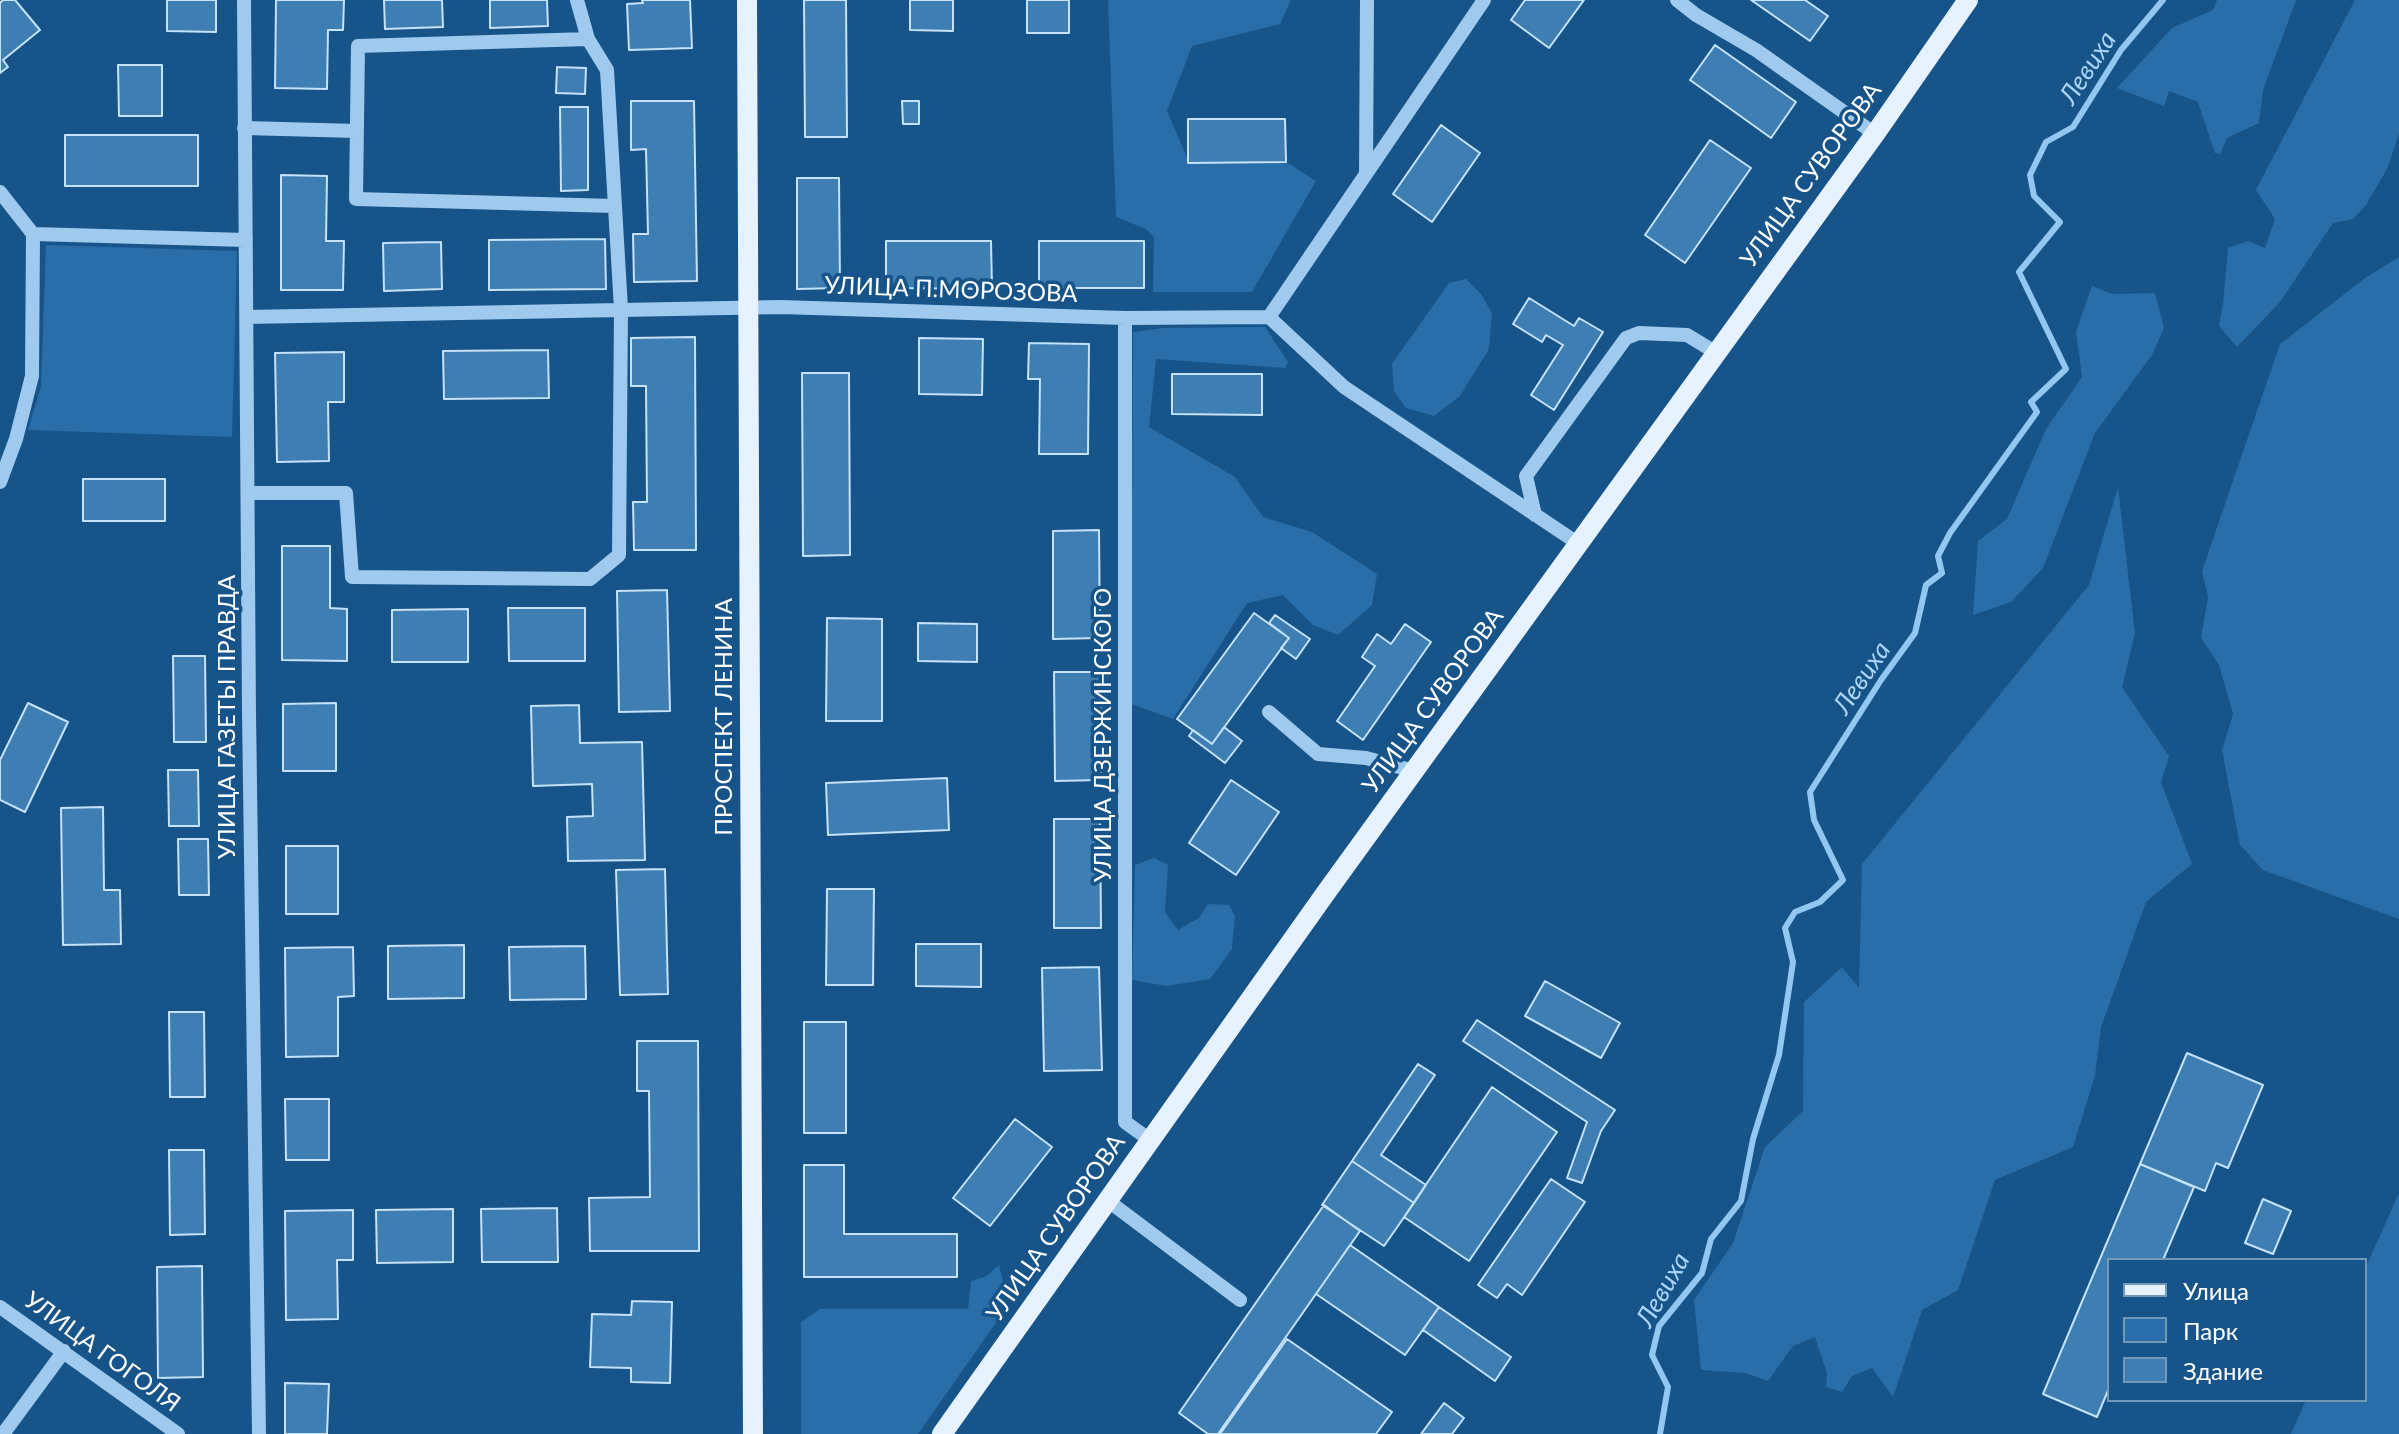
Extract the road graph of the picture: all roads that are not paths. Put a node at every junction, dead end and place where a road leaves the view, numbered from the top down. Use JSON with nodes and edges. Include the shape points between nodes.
{"nodes":[{"id":1,"x":244,"y":0,"type":"edge"},
{"id":2,"x":577,"y":0,"type":"edge"},
{"id":3,"x":747,"y":0,"type":"edge"},
{"id":4,"x":1367,"y":0,"type":"edge"},
{"id":5,"x":1484,"y":0,"type":"edge"},
{"id":6,"x":1677,"y":0,"type":"edge"},
{"id":7,"x":1968,"y":0,"type":"edge"},
{"id":8,"x":588,"y":39,"type":"junction"},
{"id":9,"x":244,"y":128,"type":"junction"},
{"id":10,"x":357,"y":131,"type":"junction"},
{"id":11,"x":1875,"y":134,"type":"junction"},
{"id":12,"x":1366,"y":174,"type":"junction"},
{"id":13,"x":0,"y":192,"type":"edge"},
{"id":14,"x":615,"y":206,"type":"junction"},
{"id":15,"x":33,"y":234,"type":"junction"},
{"id":16,"x":246,"y":240,"type":"junction"},
{"id":17,"x":748,"y":307,"type":"junction"},
{"id":18,"x":621,"y":309,"type":"junction"},
{"id":19,"x":247,"y":317,"type":"junction"},
{"id":20,"x":1269,"y":317,"type":"junction"},
{"id":21,"x":1125,"y":318,"type":"junction"},
{"id":22,"x":1715,"y":352,"type":"junction"},
{"id":23,"x":0,"y":482,"type":"edge"},
{"id":24,"x":248,"y":493,"type":"junction"},
{"id":25,"x":1535,"y":515,"type":"junction"},
{"id":26,"x":1579,"y":544,"type":"junction"},
{"id":27,"x":1269,"y":712,"type":"dead end"},
{"id":28,"x":1414,"y":771,"type":"junction"},
{"id":29,"x":1150,"y":1140,"type":"junction"},
{"id":30,"x":1107,"y":1200,"type":"junction"},
{"id":31,"x":1240,"y":1300,"type":"dead end"},
{"id":32,"x":0,"y":1307,"type":"edge"},
{"id":33,"x":64,"y":1351,"type":"junction"},
{"id":34,"x":3,"y":1434,"type":"edge"},
{"id":35,"x":178,"y":1434,"type":"edge"},
{"id":36,"x":259,"y":1434,"type":"edge"},
{"id":37,"x":753,"y":1434,"type":"edge"},
{"id":38,"x":942,"y":1434,"type":"edge"}],
"edges":[{"from":1,"to":9,"type":"street","name":"УЛИЦА ГАЗЕТЫ ПРАВДА"},
{"from":2,"to":8,"type":"street"},
{"from":3,"to":17,"type":"main road","name":"ПРОСПЕКТ ЛЕНИНА"},
{"from":4,"to":12,"type":"street"},
{"from":5,"to":12,"type":"street"},
{"from":6,"to":11,"type":"street"},
{"from":7,"to":11,"type":"main road","name":"УЛИЦА СУВОРОВА"},
{"from":8,"to":10,"type":"street","via":[[358,46]]},
{"from":8,"to":14,"type":"street","via":[[607,70]]},
{"from":9,"to":10,"type":"street"},
{"from":9,"to":16,"type":"street","name":"УЛИЦА ГАЗЕТЫ ПРАВДА"},
{"from":10,"to":14,"type":"street","via":[[356,199]]},
{"from":11,"to":22,"type":"main road","name":"УЛИЦА СУВОРОВА"},
{"from":12,"to":20,"type":"street"},
{"from":13,"to":15,"type":"street"},
{"from":14,"to":18,"type":"street"},
{"from":15,"to":16,"type":"street"},
{"from":15,"to":23,"type":"street","via":[[32,376]]},
{"from":16,"to":19,"type":"street","name":"УЛИЦА ГАЗЕТЫ ПРАВДА"},
{"from":17,"to":18,"type":"street","name":"УЛИЦА П.МОРОЗОВА"},
{"from":17,"to":21,"type":"street","name":"УЛИЦА П.МОРОЗОВА"},
{"from":17,"to":37,"type":"main road","name":"ПРОСПЕКТ ЛЕНИНА"},
{"from":18,"to":19,"type":"street","name":"УЛИЦА П.МОРОЗОВА"},
{"from":18,"to":24,"type":"street","via":[[619,555],[590,579],[352,577],[346,493]]},
{"from":19,"to":24,"type":"street","name":"УЛИЦА ГАЗЕТЫ ПРАВДА"},
{"from":20,"to":21,"type":"street","name":"УЛИЦА П.МОРОЗОВА"},
{"from":20,"to":25,"type":"street","via":[[1344,387]]},
{"from":21,"to":29,"type":"street","name":"УЛИЦА ДЗЕРЖИНСКОГО","via":[[1125,1122]]},
{"from":22,"to":25,"type":"street","via":[[1687,335],[1639,333],[1626,338],[1526,476]]},
{"from":22,"to":26,"type":"main road","name":"УЛИЦА СУВОРОВА"},
{"from":24,"to":36,"type":"street","name":"УЛИЦА ГАЗЕТЫ ПРАВДА"},
{"from":25,"to":26,"type":"street"},
{"from":26,"to":28,"type":"main road","name":"УЛИЦА СУВОРОВА"},
{"from":27,"to":28,"type":"street","via":[[1318,754],[1366,758]]},
{"from":28,"to":29,"type":"main road","name":"УЛИЦА СУВОРОВА"},
{"from":29,"to":30,"type":"main road","name":"УЛИЦА СУВОРОВА"},
{"from":30,"to":31,"type":"street"},
{"from":30,"to":38,"type":"main road","name":"УЛИЦА СУВОРОВА"},
{"from":32,"to":33,"type":"street","name":"УЛИЦА ГОГОЛЯ"},
{"from":33,"to":34,"type":"street"},
{"from":33,"to":35,"type":"street","name":"УЛИЦА ГОГОЛЯ"}]}
